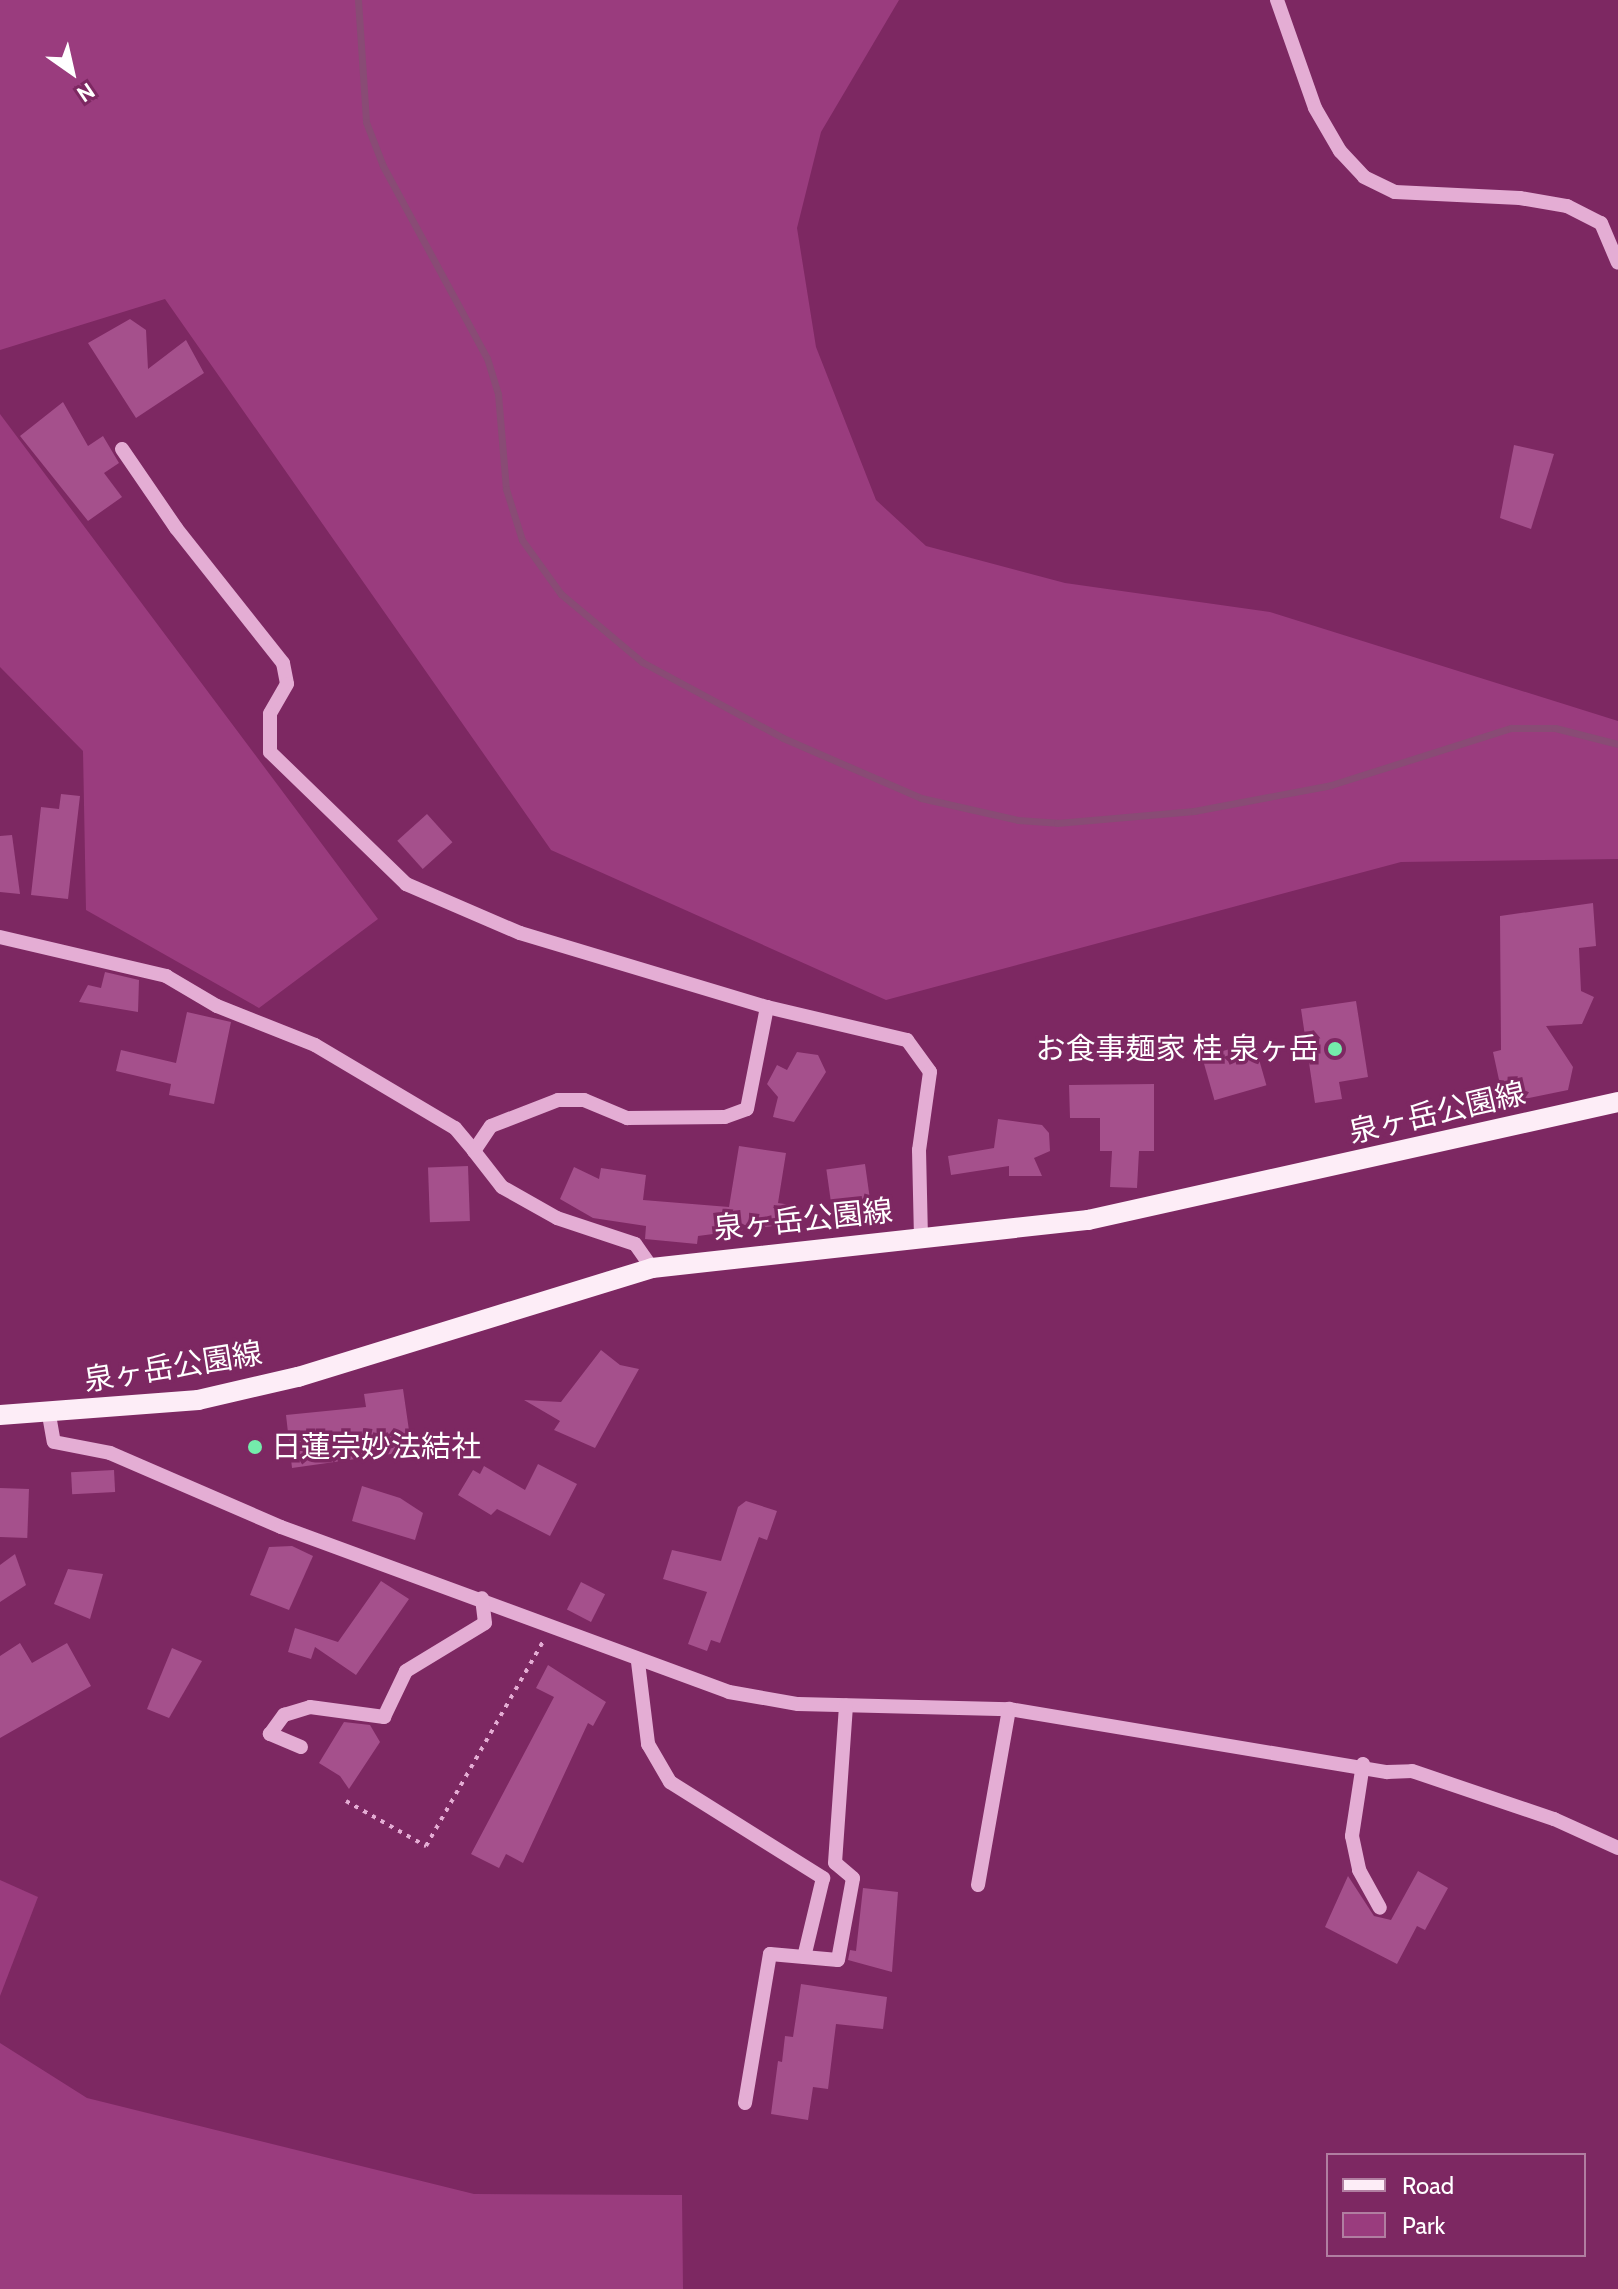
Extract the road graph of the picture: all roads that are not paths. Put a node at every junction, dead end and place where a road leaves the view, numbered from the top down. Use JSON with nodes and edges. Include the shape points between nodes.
{"nodes":[{"id":1,"x":1277,"y":0,"type":"edge"},
{"id":2,"x":1618,"y":263,"type":"edge"},
{"id":3,"x":122,"y":449,"type":"dead end"},
{"id":4,"x":0,"y":937,"type":"edge"},
{"id":5,"x":767,"y":1007,"type":"junction"},
{"id":6,"x":1618,"y":1102,"type":"edge"},
{"id":7,"x":474,"y":1151,"type":"junction"},
{"id":8,"x":921,"y":1239,"type":"junction"},
{"id":9,"x":652,"y":1268,"type":"junction"},
{"id":10,"x":0,"y":1415,"type":"edge"},
{"id":11,"x":49,"y":1415,"type":"junction"},
{"id":12,"x":482,"y":1598,"type":"junction"},
{"id":13,"x":638,"y":1662,"type":"junction"},
{"id":14,"x":846,"y":1705,"type":"junction"},
{"id":15,"x":1009,"y":1709,"type":"junction"},
{"id":16,"x":301,"y":1747,"type":"dead end"},
{"id":17,"x":1363,"y":1764,"type":"junction"},
{"id":18,"x":1618,"y":1848,"type":"edge"},
{"id":19,"x":978,"y":1885,"type":"dead end"},
{"id":20,"x":1380,"y":1908,"type":"dead end"},
{"id":21,"x":804,"y":1957,"type":"junction"},
{"id":22,"x":745,"y":2103,"type":"dead end"}],
"edges":[{"from":1,"to":2,"type":"street","via":[[1315,108],[1340,151],[1364,177],[1395,192],[1520,198],[1567,206],[1601,223]]},
{"from":3,"to":5,"type":"street","via":[[176,528],[283,663],[287,684],[270,714],[270,752],[406,884],[520,933]]},
{"from":4,"to":7,"type":"street","via":[[166,976],[217,1006],[315,1045],[455,1128]]},
{"from":5,"to":7,"type":"street","via":[[747,1109],[725,1117],[627,1118],[584,1100],[558,1100],[491,1126]]},
{"from":5,"to":8,"type":"street","via":[[907,1040],[922,1057],[930,1072],[919,1150]]},
{"from":6,"to":8,"type":"main road","name":"泉ヶ岳公園線","via":[[1088,1220]]},
{"from":7,"to":9,"type":"street","via":[[502,1187],[557,1218],[635,1244]]},
{"from":8,"to":9,"type":"main road","name":"泉ヶ岳公園線","via":[[753,1253]]},
{"from":9,"to":11,"type":"main road","name":"泉ヶ岳公園線","via":[[247,1389],[198,1400]]},
{"from":10,"to":11,"type":"main road","name":"泉ヶ岳公園線"},
{"from":11,"to":12,"type":"street","via":[[54,1442],[110,1453],[281,1527]]},
{"from":12,"to":13,"type":"street"},
{"from":12,"to":16,"type":"street","via":[[485,1623],[406,1671],[384,1717],[310,1707],[284,1715],[270,1734]]},
{"from":13,"to":14,"type":"street","via":[[729,1692],[798,1704]]},
{"from":13,"to":21,"type":"street","via":[[648,1744],[670,1782],[823,1878]]},
{"from":14,"to":15,"type":"street"},
{"from":14,"to":21,"type":"street","via":[[835,1863],[853,1878],[838,1960]]},
{"from":15,"to":17,"type":"street"},
{"from":15,"to":19,"type":"street"},
{"from":17,"to":18,"type":"street","via":[[1387,1772],[1412,1771],[1479,1791]]},
{"from":17,"to":20,"type":"street","via":[[1352,1836],[1359,1870]]},
{"from":21,"to":22,"type":"street","via":[[770,1954]]}]}
